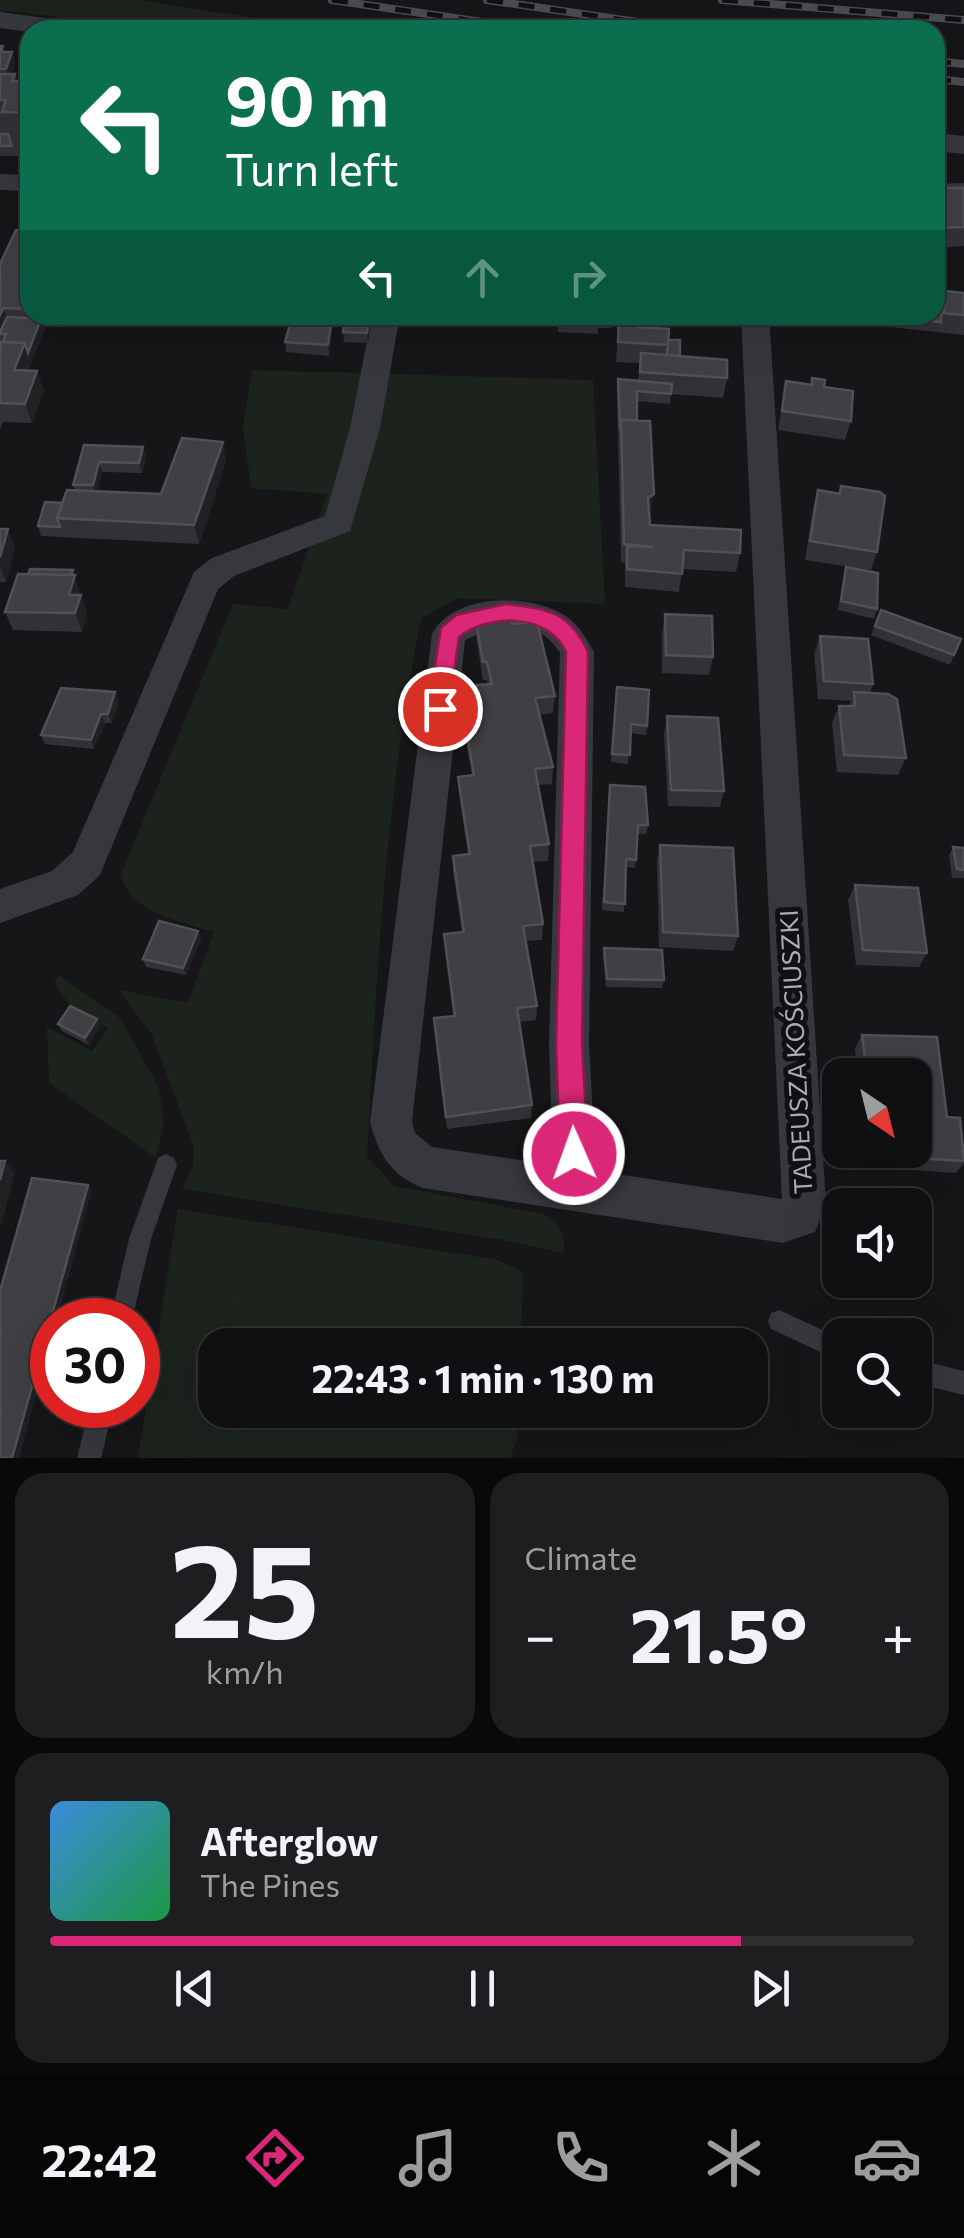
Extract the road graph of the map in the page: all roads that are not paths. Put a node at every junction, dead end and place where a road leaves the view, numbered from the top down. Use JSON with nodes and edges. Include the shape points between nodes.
{"nodes":[{"id":1,"x":384,"y":325,"type":"edge"},
{"id":2,"x":755,"y":325,"type":"edge"},
{"id":3,"x":0,"y":906,"type":"edge"},
{"id":4,"x":166,"y":1165,"type":"dead end"},
{"id":5,"x":575,"y":1190,"type":"junction"},
{"id":6,"x":126,"y":1298,"type":"edge"},
{"id":7,"x":779,"y":1321,"type":"dead end"},
{"id":8,"x":822,"y":1341,"type":"edge"},
{"id":9,"x":932,"y":1375,"type":"edge"},
{"id":10,"x":964,"y":1383,"type":"edge"},
{"id":11,"x":96,"y":1428,"type":"edge"},
{"id":12,"x":89,"y":1458,"type":"edge"}],
"edges":[{"from":1,"to":3,"type":"street","via":[[340,523],[212,574],[86,863],[65,883]]},
{"from":2,"to":5,"type":"street","name":"TADEUSZA KOŚCIUSZKI","via":[[804,1204],[800,1216],[783,1221]]},
{"from":4,"to":6,"type":"lane"},
{"from":5,"to":5,"type":"street","name":"TADEUSZA KOŚCIUSZKI","via":[[423,1167],[398,1146],[391,1122],[449,634],[487,614],[540,616],[562,627],[577,652],[569,1044]]},
{"from":7,"to":8,"type":"lane"},
{"from":9,"to":10,"type":"lane"},
{"from":11,"to":12,"type":"lane"}]}
